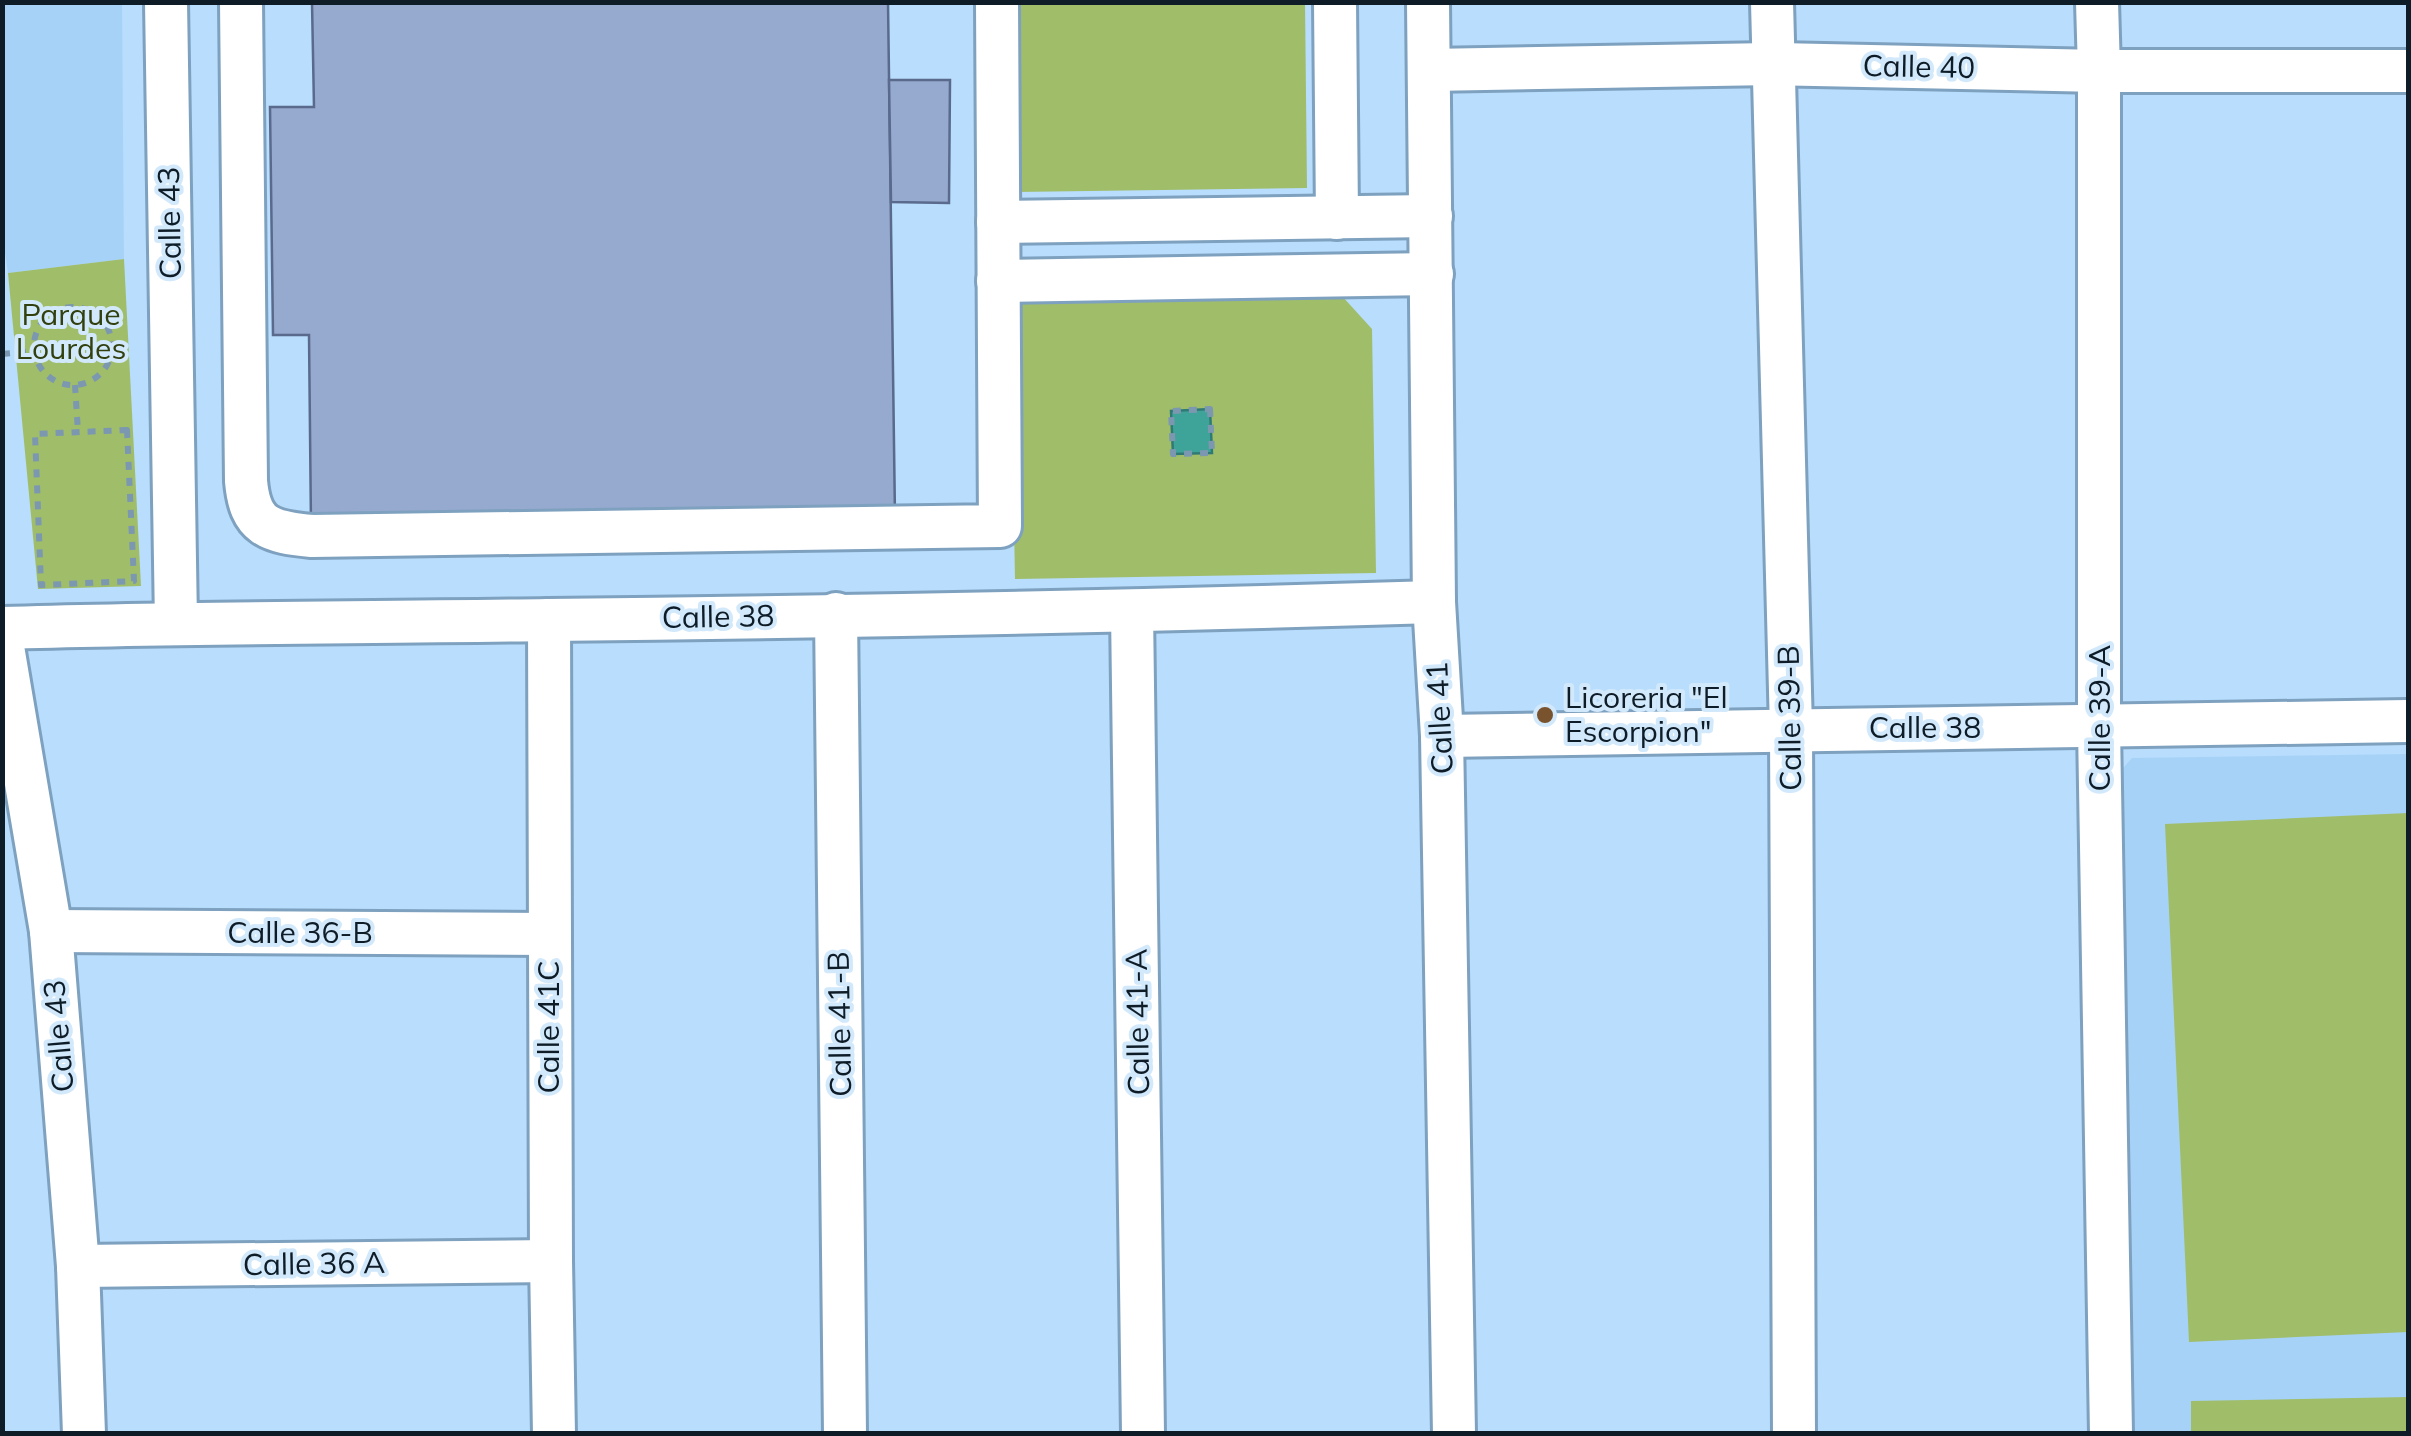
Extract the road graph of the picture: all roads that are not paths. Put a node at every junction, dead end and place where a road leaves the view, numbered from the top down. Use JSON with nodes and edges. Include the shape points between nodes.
{"nodes":[{"id":1,"x":166,"y":2,"type":"edge"},
{"id":2,"x":241,"y":2,"type":"edge"},
{"id":3,"x":997,"y":2,"type":"edge"},
{"id":4,"x":1334,"y":2,"type":"edge"},
{"id":5,"x":1428,"y":2,"type":"edge"},
{"id":6,"x":1772,"y":2,"type":"edge"},
{"id":7,"x":2097,"y":2,"type":"edge"},
{"id":8,"x":1772,"y":64,"type":"junction"},
{"id":9,"x":1430,"y":70,"type":"junction"},
{"id":10,"x":2099,"y":71,"type":"junction"},
{"id":11,"x":2408,"y":71,"type":"edge"},
{"id":12,"x":1432,"y":216,"type":"junction"},
{"id":13,"x":1337,"y":218,"type":"junction"},
{"id":14,"x":998,"y":222,"type":"junction"},
{"id":15,"x":1432,"y":274,"type":"junction"},
{"id":16,"x":998,"y":281,"type":"junction"},
{"id":17,"x":1434,"y":602,"type":"junction"},
{"id":18,"x":1132,"y":611,"type":"junction"},
{"id":19,"x":836,"y":614,"type":"junction"},
{"id":20,"x":549,"y":620,"type":"junction"},
{"id":21,"x":176,"y":622,"type":"junction"},
{"id":22,"x":2,"y":628,"type":"edge"},
{"id":23,"x":2,"y":642,"type":"edge"},
{"id":24,"x":2408,"y":722,"type":"edge"},
{"id":25,"x":1791,"y":728,"type":"junction"},
{"id":26,"x":2100,"y":728,"type":"junction"},
{"id":27,"x":1442,"y":736,"type":"junction"},
{"id":28,"x":51,"y":932,"type":"junction"},
{"id":29,"x":549,"y":934,"type":"junction"},
{"id":30,"x":551,"y":1261,"type":"junction"},
{"id":31,"x":78,"y":1266,"type":"junction"},
{"id":32,"x":84,"y":1434,"type":"edge"},
{"id":33,"x":554,"y":1434,"type":"edge"},
{"id":34,"x":845,"y":1434,"type":"edge"},
{"id":35,"x":1143,"y":1434,"type":"edge"},
{"id":36,"x":1454,"y":1434,"type":"edge"},
{"id":37,"x":1794,"y":1434,"type":"edge"},
{"id":38,"x":2111,"y":1434,"type":"edge"}],
"edges":[{"from":1,"to":21,"type":"street","name":"Calle 43"},
{"from":2,"to":16,"type":"street","via":[[248,504],[257,519],[288,534],[1000,526]]},
{"from":3,"to":14,"type":"street"},
{"from":4,"to":13,"type":"street"},
{"from":5,"to":9,"type":"street","name":"Calle 41"},
{"from":6,"to":8,"type":"street","name":"Calle 39-B"},
{"from":7,"to":10,"type":"street","name":"Calle 39-A"},
{"from":8,"to":9,"type":"street","name":"Calle 40"},
{"from":8,"to":10,"type":"street","name":"Calle 40"},
{"from":8,"to":25,"type":"street","name":"Calle 39-B"},
{"from":9,"to":12,"type":"street","name":"Calle 41"},
{"from":10,"to":11,"type":"street","name":"Calle 40"},
{"from":10,"to":26,"type":"street","name":"Calle 39-A"},
{"from":12,"to":13,"type":"street"},
{"from":12,"to":15,"type":"street","name":"Calle 41"},
{"from":13,"to":14,"type":"street"},
{"from":14,"to":16,"type":"street"},
{"from":15,"to":16,"type":"street"},
{"from":15,"to":17,"type":"street","name":"Calle 41"},
{"from":17,"to":18,"type":"street","name":"Calle 38"},
{"from":17,"to":27,"type":"street","name":"Calle 41"},
{"from":18,"to":19,"type":"street","name":"Calle 38"},
{"from":18,"to":35,"type":"street","name":"Calle 41-A"},
{"from":19,"to":20,"type":"street","name":"Calle 38"},
{"from":19,"to":34,"type":"street","name":"Calle 41-B"},
{"from":20,"to":21,"type":"street","name":"Calle 38"},
{"from":20,"to":29,"type":"street","name":"Calle 41C"},
{"from":21,"to":22,"type":"street","name":"Calle 38"},
{"from":23,"to":28,"type":"street","name":"Calle 43"},
{"from":24,"to":26,"type":"street","name":"Calle 38"},
{"from":25,"to":26,"type":"street","name":"Calle 38"},
{"from":25,"to":27,"type":"street","name":"Calle 38"},
{"from":25,"to":37,"type":"street","name":"Calle 39-B"},
{"from":26,"to":38,"type":"street","name":"Calle 39-A"},
{"from":27,"to":36,"type":"street","name":"Calle 41"},
{"from":28,"to":29,"type":"street","name":"Calle 36-B"},
{"from":28,"to":31,"type":"street","name":"Calle 43"},
{"from":29,"to":30,"type":"street","name":"Calle 41C"},
{"from":30,"to":31,"type":"street","name":"Calle 36 A"},
{"from":30,"to":33,"type":"street","name":"Calle 41C"},
{"from":31,"to":32,"type":"street","name":"Calle 43"}]}
